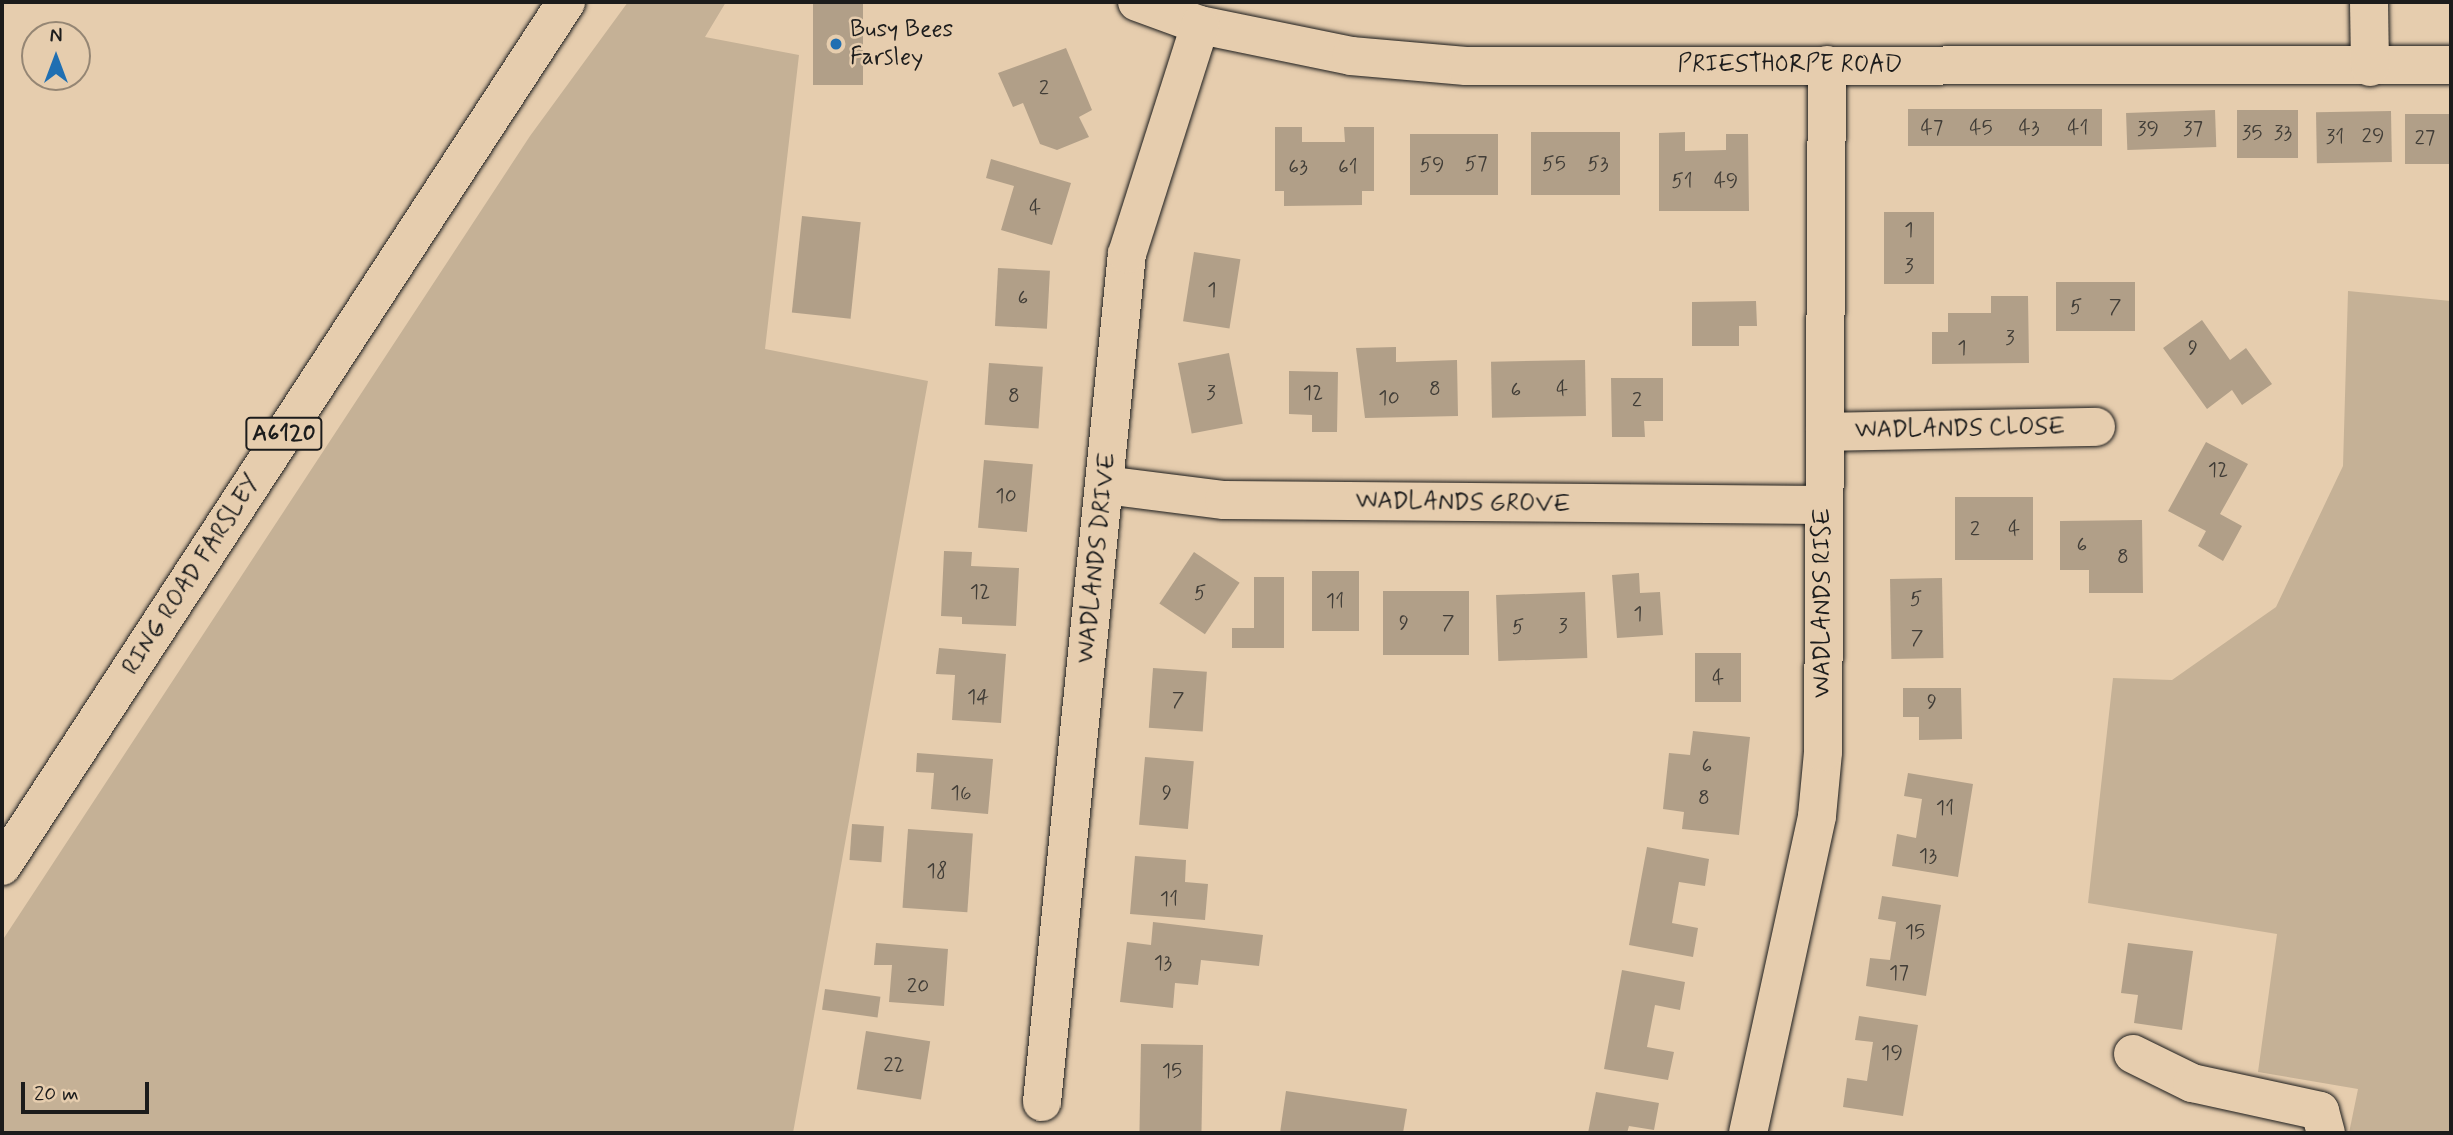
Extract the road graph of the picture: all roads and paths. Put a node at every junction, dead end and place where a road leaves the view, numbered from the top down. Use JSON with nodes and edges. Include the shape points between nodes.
{"nodes":[{"id":1,"x":566,"y":2,"type":"edge"},
{"id":2,"x":1137,"y":2,"type":"edge"},
{"id":3,"x":2370,"y":2,"type":"edge"},
{"id":4,"x":1200,"y":25,"type":"junction"},
{"id":5,"x":1827,"y":65,"type":"junction"},
{"id":6,"x":2451,"y":65,"type":"edge"},
{"id":7,"x":2370,"y":67,"type":"junction"},
{"id":8,"x":2096,"y":427,"type":"dead end"},
{"id":9,"x":1825,"y":432,"type":"junction"},
{"id":10,"x":1105,"y":485,"type":"junction"},
{"id":11,"x":1822,"y":505,"type":"junction"},
{"id":12,"x":2,"y":866,"type":"edge"},
{"id":13,"x":2133,"y":1055,"type":"dead end"},
{"id":14,"x":1042,"y":1101,"type":"dead end"},
{"id":15,"x":1748,"y":1133,"type":"edge"},
{"id":16,"x":2326,"y":1133,"type":"edge"}],
"edges":[{"from":1,"to":12,"type":"main road","name":"RING ROAD FARSLEY","number":"A6120"},
{"from":2,"to":4,"type":"main road","name":"PRIESTHORPE ROAD"},
{"from":3,"to":7,"type":"main road"},
{"from":4,"to":5,"type":"main road","name":"PRIESTHORPE ROAD","via":[[1350,56],[1466,66]]},
{"from":4,"to":10,"type":"main road","name":"WADLANDS DRIVE","via":[[1127,254]]},
{"from":5,"to":7,"type":"main road","name":"PRIESTHORPE ROAD"},
{"from":5,"to":9,"type":"main road","name":"WADLANDS RISE"},
{"from":6,"to":7,"type":"main road","name":"PRIESTHORPE ROAD"},
{"from":8,"to":9,"type":"main road","name":"WADLANDS CLOSE"},
{"from":9,"to":11,"type":"main road","name":"WADLANDS RISE"},
{"from":10,"to":11,"type":"main road","name":"WADLANDS GROVE","via":[[1224,500]]},
{"from":10,"to":14,"type":"main road","name":"WADLANDS DRIVE"},
{"from":11,"to":15,"type":"main road","name":"WADLANDS RISE","via":[[1823,752],[1817,816]]},
{"from":13,"to":16,"type":"main road","via":[[2192,1083],[2320,1111]]}]}
